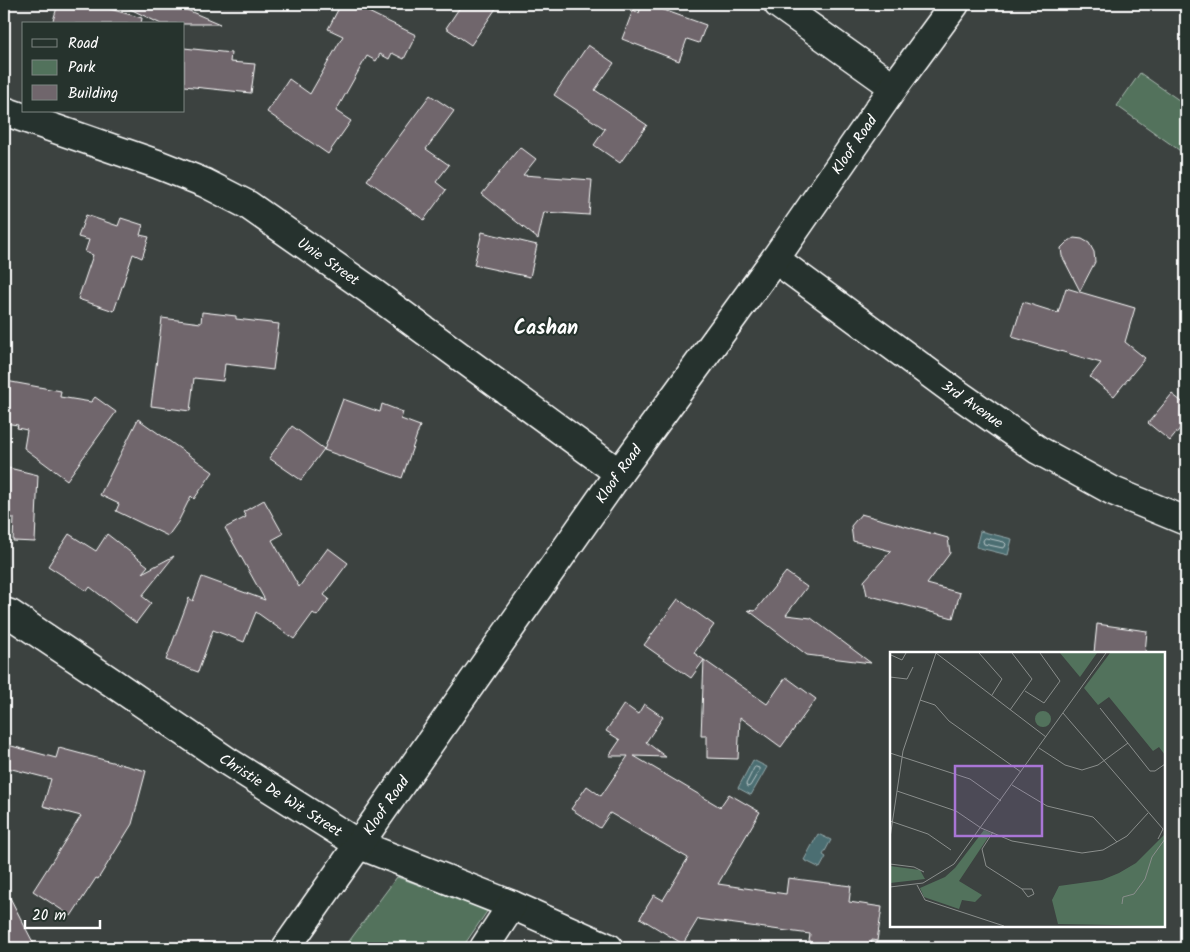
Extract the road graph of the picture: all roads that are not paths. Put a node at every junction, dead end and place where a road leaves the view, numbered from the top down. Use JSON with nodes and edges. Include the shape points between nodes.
{"nodes":[{"id":1,"x":778,"y":4,"type":"edge"},
{"id":2,"x":955,"y":4,"type":"edge"},
{"id":3,"x":894,"y":87,"type":"junction"},
{"id":4,"x":4,"y":111,"type":"edge"},
{"id":5,"x":775,"y":259,"type":"junction"},
{"id":6,"x":620,"y":473,"type":"junction"},
{"id":7,"x":1186,"y":521,"type":"edge"},
{"id":8,"x":4,"y":612,"type":"edge"},
{"id":9,"x":360,"y":845,"type":"junction"},
{"id":10,"x":512,"y":905,"type":"junction"},
{"id":11,"x":286,"y":948,"type":"edge"},
{"id":12,"x":484,"y":948,"type":"edge"},
{"id":13,"x":609,"y":948,"type":"edge"}],
"edges":[{"from":1,"to":3,"type":"street"},
{"from":2,"to":3,"type":"street","name":"Kloof Road"},
{"from":3,"to":5,"type":"street","name":"Kloof Road"},
{"from":4,"to":6,"type":"street","name":"Unie Street","via":[[148,161],[248,205]]},
{"from":5,"to":6,"type":"street","name":"Kloof Road"},
{"from":5,"to":7,"type":"street","name":"3rd Avenue","via":[[1038,450],[1113,492]]},
{"from":6,"to":9,"type":"street","name":"Kloof Road"},
{"from":8,"to":9,"type":"street","name":"Christie De Wit Street","via":[[227,761]]},
{"from":9,"to":10,"type":"street","name":"Christie De Wit Street"},
{"from":9,"to":11,"type":"street","name":"Kloof Road"},
{"from":10,"to":12,"type":"street"},
{"from":10,"to":13,"type":"street","name":"Christie De Wit Street"}]}
